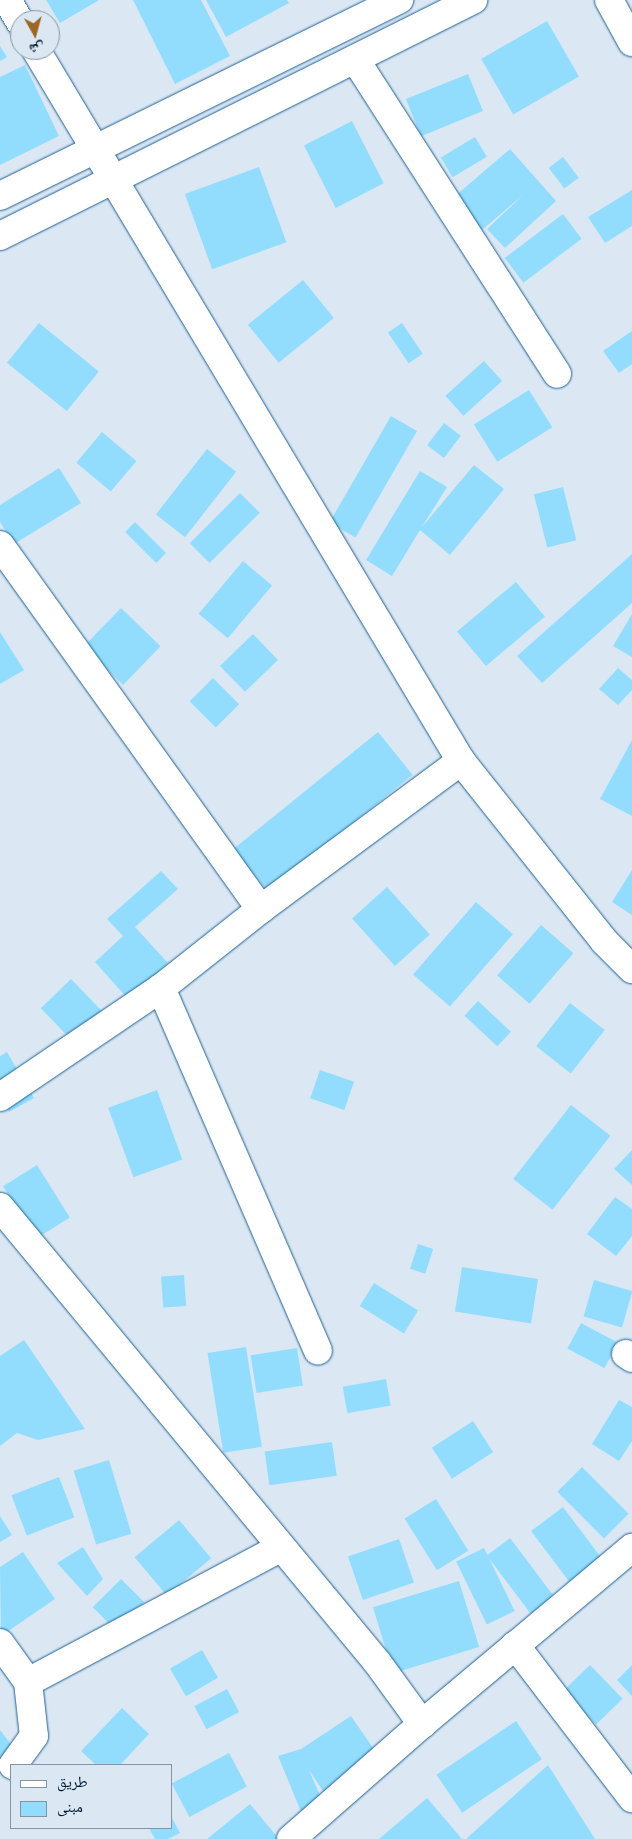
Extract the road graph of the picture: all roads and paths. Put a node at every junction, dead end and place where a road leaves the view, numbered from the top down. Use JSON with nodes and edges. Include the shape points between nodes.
{"nodes":[{"id":1,"x":398,"y":0,"type":"edge"},
{"id":2,"x":473,"y":0,"type":"edge"},
{"id":3,"x":609,"y":0,"type":"edge"},
{"id":4,"x":632,"y":42,"type":"edge"},
{"id":5,"x":355,"y":59,"type":"junction"},
{"id":6,"x":42,"y":60,"type":"edge"},
{"id":7,"x":93,"y":148,"type":"junction"},
{"id":8,"x":113,"y":180,"type":"junction"},
{"id":9,"x":0,"y":196,"type":"edge"},
{"id":10,"x":0,"y":236,"type":"edge"},
{"id":11,"x":556,"y":374,"type":"dead end"},
{"id":12,"x":0,"y":545,"type":"edge"},
{"id":13,"x":461,"y":761,"type":"junction"},
{"id":14,"x":262,"y":909,"type":"junction"},
{"id":15,"x":632,"y":969,"type":"edge"},
{"id":16,"x":160,"y":988,"type":"junction"},
{"id":17,"x":0,"y":1097,"type":"edge"},
{"id":18,"x":0,"y":1207,"type":"edge"},
{"id":19,"x":318,"y":1350,"type":"dead end"},
{"id":20,"x":280,"y":1548,"type":"junction"},
{"id":21,"x":632,"y":1548,"type":"edge"},
{"id":22,"x":0,"y":1643,"type":"edge"},
{"id":23,"x":515,"y":1645,"type":"junction"},
{"id":24,"x":28,"y":1682,"type":"junction"},
{"id":25,"x":422,"y":1724,"type":"junction"},
{"id":26,"x":14,"y":1764,"type":"edge"},
{"id":27,"x":10,"y":1770,"type":"edge"},
{"id":28,"x":0,"y":1783,"type":"edge"},
{"id":29,"x":632,"y":1798,"type":"edge"},
{"id":30,"x":291,"y":1839,"type":"edge"}],
"edges":[{"from":1,"to":7,"type":"street"},
{"from":2,"to":5,"type":"street"},
{"from":3,"to":4,"type":"street"},
{"from":5,"to":8,"type":"street"},
{"from":5,"to":11,"type":"street"},
{"from":6,"to":7,"type":"street"},
{"from":7,"to":8,"type":"street"},
{"from":7,"to":9,"type":"street"},
{"from":8,"to":10,"type":"street"},
{"from":8,"to":13,"type":"street"},
{"from":12,"to":14,"type":"street"},
{"from":13,"to":14,"type":"street"},
{"from":13,"to":15,"type":"street","via":[[604,941]]},
{"from":14,"to":16,"type":"street"},
{"from":16,"to":17,"type":"street"},
{"from":16,"to":19,"type":"street"},
{"from":18,"to":20,"type":"street"},
{"from":20,"to":24,"type":"street"},
{"from":20,"to":25,"type":"street","via":[[377,1662]]},
{"from":21,"to":23,"type":"street"},
{"from":22,"to":24,"type":"street"},
{"from":23,"to":25,"type":"street"},
{"from":23,"to":29,"type":"street"},
{"from":24,"to":26,"type":"street","via":[[34,1736]]},
{"from":25,"to":30,"type":"street"},
{"from":27,"to":28,"type":"street"}]}
